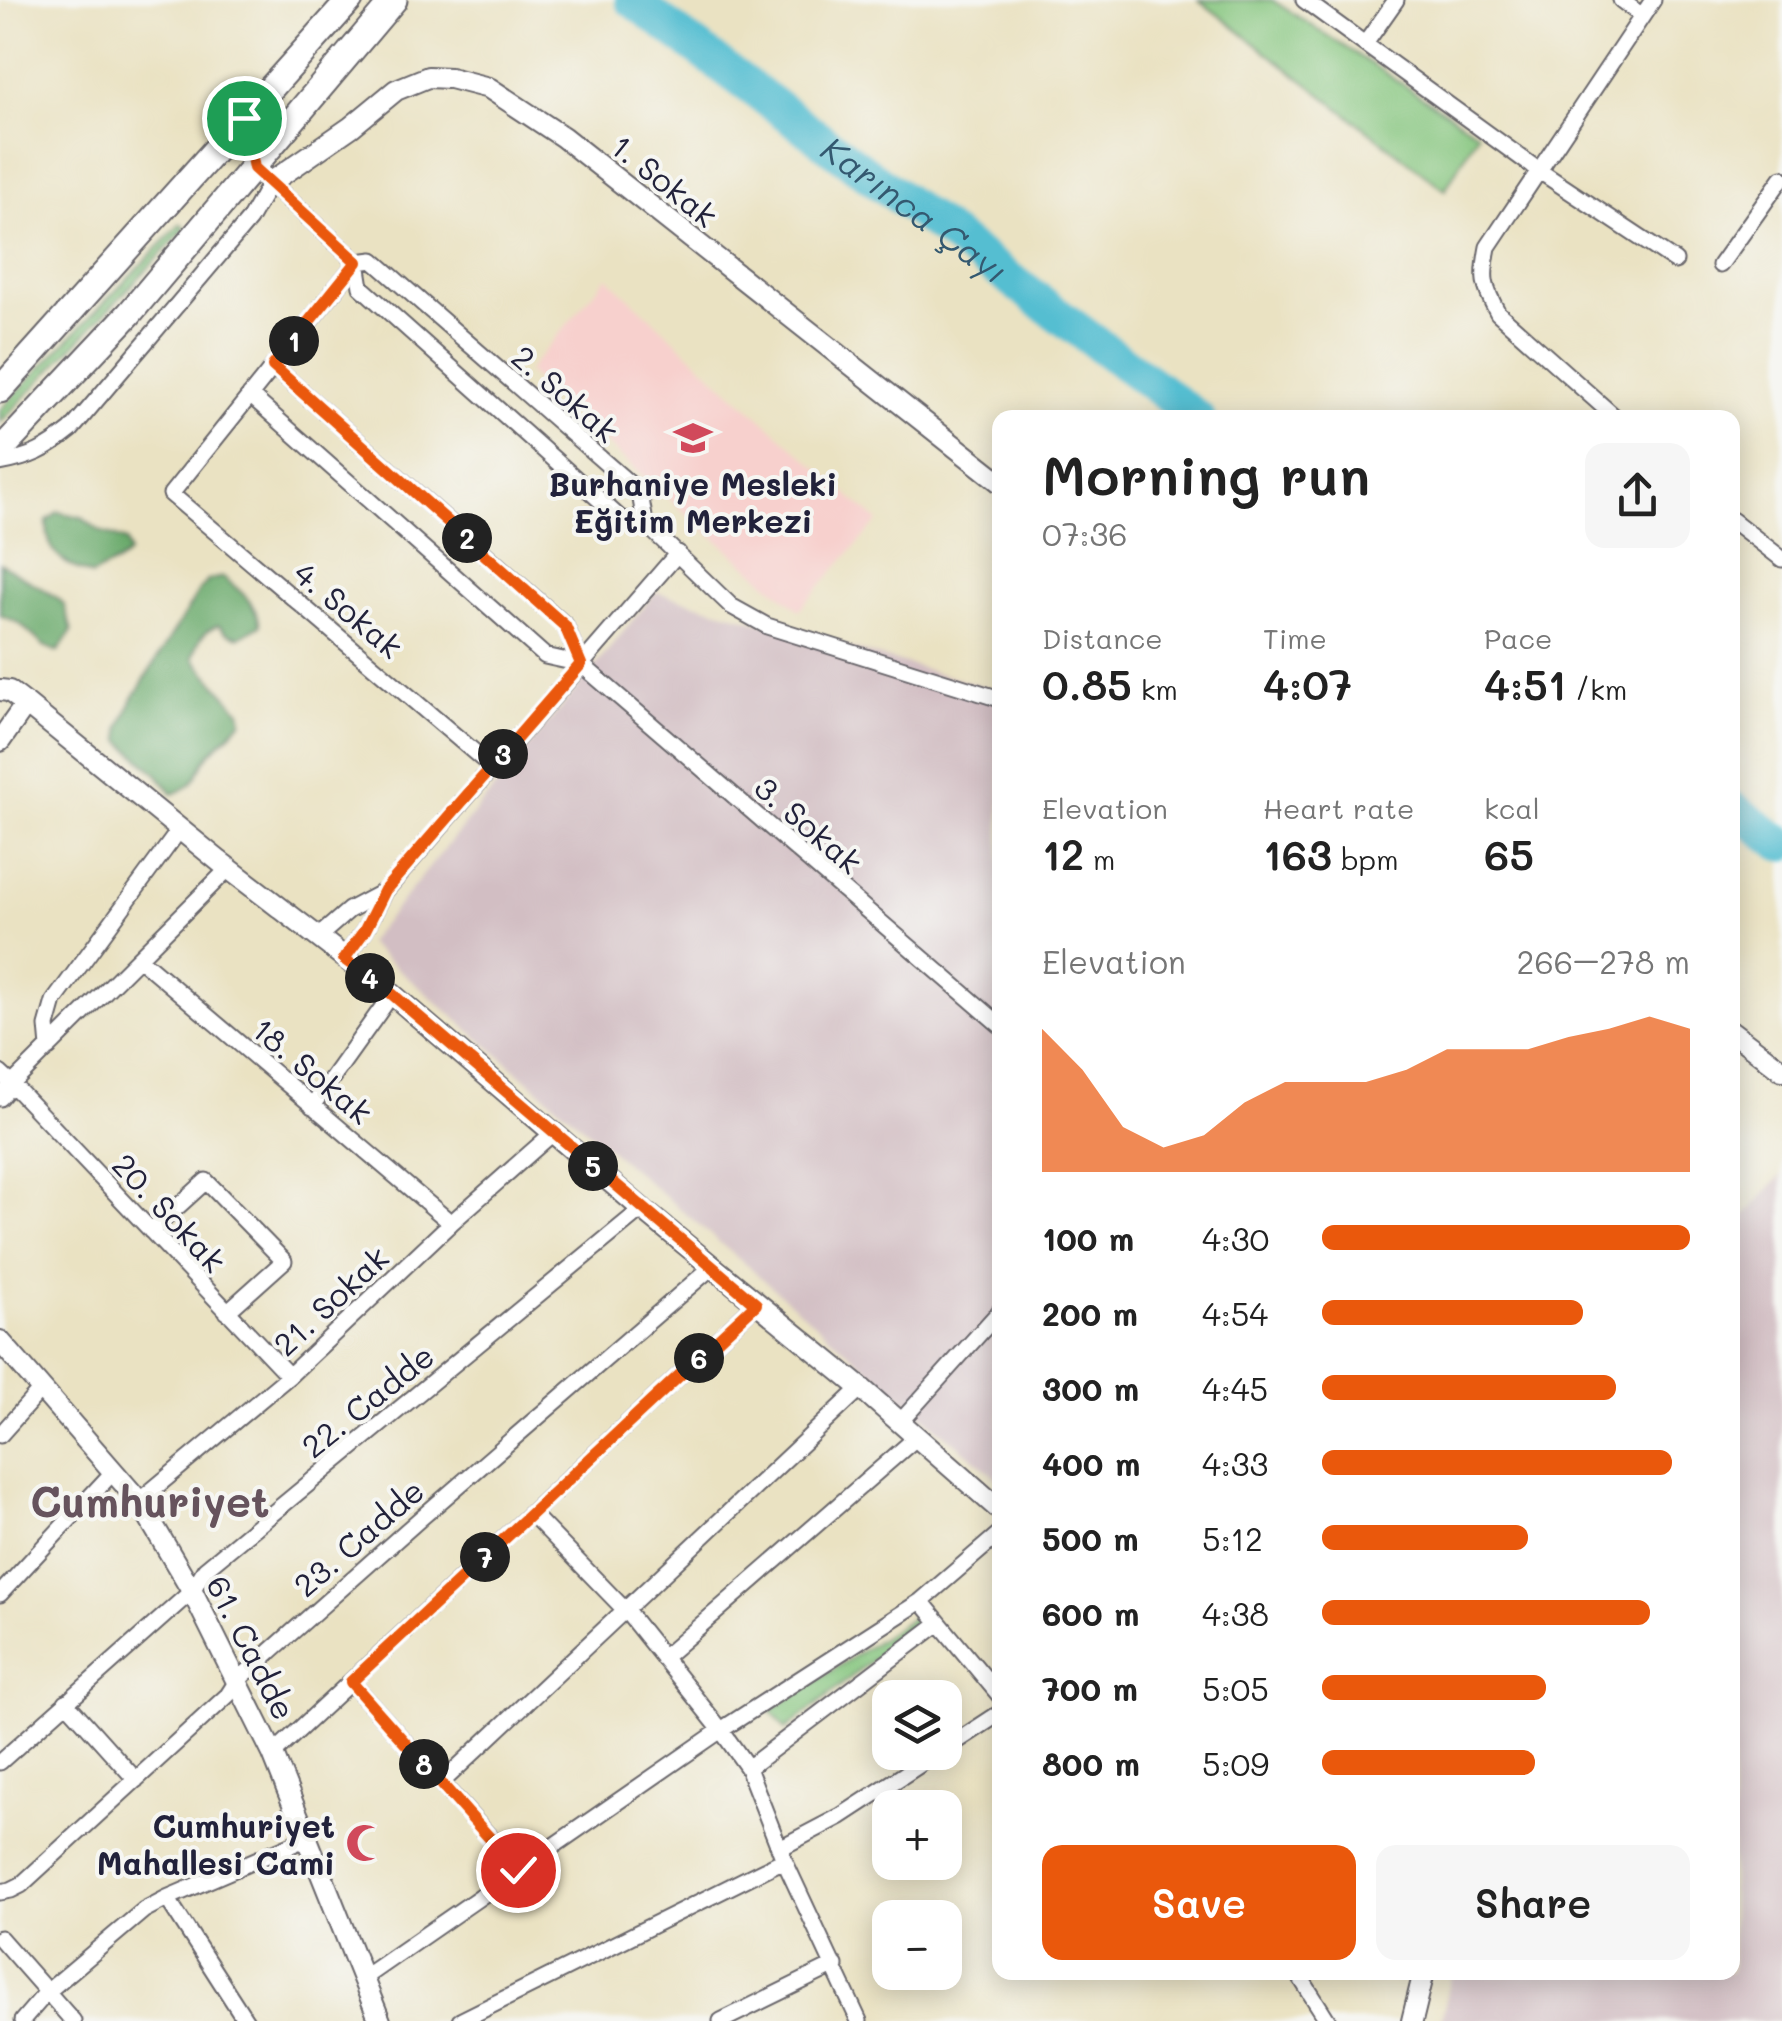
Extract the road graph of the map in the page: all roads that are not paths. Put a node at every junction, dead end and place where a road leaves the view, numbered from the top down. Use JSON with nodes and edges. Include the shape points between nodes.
{"nodes":[{"id":1,"x":394,"y":0,"type":"edge"},
{"id":2,"x":1304,"y":0,"type":"edge"},
{"id":3,"x":1396,"y":0,"type":"edge"},
{"id":4,"x":1621,"y":0,"type":"edge"},
{"id":5,"x":1653,"y":0,"type":"edge"},
{"id":6,"x":342,"y":3,"type":"edge"},
{"id":7,"x":1642,"y":16,"type":"junction"},
{"id":8,"x":1366,"y":44,"type":"junction"},
{"id":9,"x":244,"y":118,"type":"junction"},
{"id":10,"x":1538,"y":170,"type":"junction"},
{"id":11,"x":262,"y":176,"type":"junction"},
{"id":12,"x":1782,"y":178,"type":"edge"},
{"id":13,"x":1675,"y":261,"type":"dead end"},
{"id":14,"x":357,"y":262,"type":"junction"},
{"id":15,"x":1720,"y":265,"type":"dead end"},
{"id":16,"x":273,"y":366,"type":"junction"},
{"id":17,"x":0,"y":390,"type":"edge"},
{"id":18,"x":250,"y":395,"type":"junction"},
{"id":19,"x":1607,"y":410,"type":"edge"},
{"id":20,"x":0,"y":451,"type":"edge"},
{"id":21,"x":0,"y":463,"type":"edge"},
{"id":22,"x":992,"y":476,"type":"edge"},
{"id":23,"x":645,"y":523,"type":"junction"},
{"id":24,"x":1740,"y":526,"type":"edge"},
{"id":25,"x":678,"y":553,"type":"junction"},
{"id":26,"x":1782,"y":559,"type":"edge"},
{"id":27,"x":581,"y":664,"type":"junction"},
{"id":28,"x":0,"y":670,"type":"edge"},
{"id":29,"x":12,"y":695,"type":"edge"},
{"id":30,"x":992,"y":696,"type":"edge"},
{"id":31,"x":0,"y":740,"type":"edge"},
{"id":32,"x":492,"y":766,"type":"junction"},
{"id":33,"x":180,"y":828,"type":"junction"},
{"id":34,"x":229,"y":868,"type":"junction"},
{"id":35,"x":385,"y":890,"type":"junction"},
{"id":36,"x":318,"y":937,"type":"junction"},
{"id":37,"x":140,"y":959,"type":"junction"},
{"id":38,"x":344,"y":959,"type":"junction"},
{"id":39,"x":392,"y":994,"type":"junction"},
{"id":40,"x":992,"y":1018,"type":"edge"},
{"id":41,"x":1740,"y":1038,"type":"edge"},
{"id":42,"x":48,"y":1048,"type":"junction"},
{"id":43,"x":1782,"y":1070,"type":"edge"},
{"id":44,"x":6,"y":1078,"type":"edge"},
{"id":45,"x":0,"y":1098,"type":"edge"},
{"id":46,"x":312,"y":1106,"type":"junction"},
{"id":47,"x":554,"y":1132,"type":"junction"},
{"id":48,"x":642,"y":1209,"type":"junction"},
{"id":49,"x":452,"y":1223,"type":"junction"},
{"id":50,"x":150,"y":1231,"type":"junction"},
{"id":51,"x":712,"y":1266,"type":"junction"},
{"id":52,"x":756,"y":1304,"type":"junction"},
{"id":53,"x":227,"y":1312,"type":"junction"},
{"id":54,"x":992,"y":1320,"type":"edge"},
{"id":55,"x":0,"y":1341,"type":"edge"},
{"id":56,"x":289,"y":1376,"type":"junction"},
{"id":57,"x":42,"y":1388,"type":"junction"},
{"id":58,"x":861,"y":1388,"type":"junction"},
{"id":59,"x":900,"y":1422,"type":"junction"},
{"id":60,"x":0,"y":1435,"type":"edge"},
{"id":61,"x":917,"y":1437,"type":"junction"},
{"id":62,"x":114,"y":1471,"type":"junction"},
{"id":63,"x":139,"y":1501,"type":"junction"},
{"id":64,"x":992,"y":1503,"type":"edge"},
{"id":65,"x":532,"y":1514,"type":"junction"},
{"id":66,"x":992,"y":1540,"type":"edge"},
{"id":67,"x":192,"y":1590,"type":"junction"},
{"id":68,"x":0,"y":1594,"type":"edge"},
{"id":69,"x":920,"y":1601,"type":"junction"},
{"id":70,"x":626,"y":1611,"type":"junction"},
{"id":71,"x":939,"y":1623,"type":"junction"},
{"id":72,"x":663,"y":1658,"type":"junction"},
{"id":73,"x":237,"y":1681,"type":"junction"},
{"id":74,"x":351,"y":1682,"type":"junction"},
{"id":75,"x":992,"y":1686,"type":"edge"},
{"id":76,"x":66,"y":1702,"type":"junction"},
{"id":77,"x":992,"y":1718,"type":"edge"},
{"id":78,"x":721,"y":1730,"type":"junction"},
{"id":79,"x":962,"y":1737,"type":"edge"},
{"id":80,"x":273,"y":1754,"type":"junction"},
{"id":81,"x":0,"y":1762,"type":"edge"},
{"id":82,"x":748,"y":1768,"type":"junction"},
{"id":83,"x":911,"y":1770,"type":"edge"},
{"id":84,"x":136,"y":1780,"type":"junction"},
{"id":85,"x":441,"y":1783,"type":"junction"},
{"id":86,"x":307,"y":1838,"type":"junction"},
{"id":87,"x":782,"y":1854,"type":"junction"},
{"id":88,"x":518,"y":1870,"type":"junction"},
{"id":89,"x":0,"y":1892,"type":"edge"},
{"id":90,"x":168,"y":1898,"type":"junction"},
{"id":91,"x":0,"y":1938,"type":"edge"},
{"id":92,"x":13,"y":1954,"type":"junction"},
{"id":93,"x":835,"y":1966,"type":"junction"},
{"id":94,"x":0,"y":1969,"type":"edge"},
{"id":95,"x":363,"y":1978,"type":"junction"},
{"id":96,"x":1302,"y":1980,"type":"edge"},
{"id":97,"x":1422,"y":1980,"type":"edge"},
{"id":98,"x":47,"y":1992,"type":"junction"},
{"id":99,"x":22,"y":2021,"type":"edge"},
{"id":100,"x":74,"y":2021,"type":"edge"},
{"id":101,"x":246,"y":2021,"type":"edge"},
{"id":102,"x":380,"y":2021,"type":"edge"},
{"id":103,"x":460,"y":2021,"type":"edge"},
{"id":104,"x":721,"y":2021,"type":"edge"},
{"id":105,"x":858,"y":2021,"type":"edge"},
{"id":106,"x":1328,"y":2021,"type":"edge"},
{"id":107,"x":1412,"y":2021,"type":"edge"}],
"edges":[{"from":1,"to":11,"type":"main road"},
{"from":2,"to":8,"type":"street"},
{"from":3,"to":8,"type":"street"},
{"from":4,"to":7,"type":"street"},
{"from":5,"to":7,"type":"street"},
{"from":6,"to":9,"type":"main road"},
{"from":7,"to":10,"type":"street"},
{"from":8,"to":10,"type":"street"},
{"from":9,"to":11,"type":"street"},
{"from":9,"to":17,"type":"main road"},
{"from":10,"to":13,"type":"street"},
{"from":10,"to":19,"type":"street","via":[[1488,247],[1486,291],[1498,314]]},
{"from":11,"to":14,"type":"street","name":"2. Sokak"},
{"from":11,"to":20,"type":"main road"},
{"from":11,"to":21,"type":"street","via":[[249,220],[71,430],[46,450]]},
{"from":11,"to":22,"type":"street","name":"1. Sokak","via":[[351,127],[396,90],[428,77],[489,88],[563,137]]},
{"from":12,"to":15,"type":"street"},
{"from":14,"to":16,"type":"street"},
{"from":14,"to":23,"type":"street","name":"2. Sokak","via":[[362,287],[376,300],[620,518]]},
{"from":14,"to":23,"type":"street","name":"2. Sokak","via":[[373,260],[640,493]]},
{"from":16,"to":18,"type":"street"},
{"from":16,"to":27,"type":"street","name":"3. Sokak","via":[[565,626]]},
{"from":18,"to":27,"type":"street","name":"3. Sokak","via":[[545,656]]},
{"from":18,"to":32,"type":"street","name":"4. Sokak","via":[[171,494]]},
{"from":23,"to":25,"type":"street"},
{"from":24,"to":26,"type":"street"},
{"from":25,"to":27,"type":"street"},
{"from":25,"to":30,"type":"street","via":[[731,606],[767,626]]},
{"from":27,"to":32,"type":"street"},
{"from":27,"to":40,"type":"street","name":"3. Sokak"},
{"from":28,"to":29,"type":"street"},
{"from":29,"to":31,"type":"street"},
{"from":29,"to":33,"type":"street"},
{"from":32,"to":35,"type":"street"},
{"from":33,"to":34,"type":"street"},
{"from":33,"to":42,"type":"street","via":[[54,1001]]},
{"from":34,"to":36,"type":"street"},
{"from":34,"to":37,"type":"street"},
{"from":35,"to":36,"type":"street"},
{"from":35,"to":38,"type":"street"},
{"from":36,"to":38,"type":"street"},
{"from":37,"to":42,"type":"street"},
{"from":37,"to":46,"type":"street","name":"18. Sokak"},
{"from":38,"to":39,"type":"street"},
{"from":39,"to":46,"type":"street"},
{"from":39,"to":47,"type":"street"},
{"from":41,"to":43,"type":"street"},
{"from":42,"to":44,"type":"street"},
{"from":44,"to":45,"type":"street"},
{"from":44,"to":50,"type":"street","name":"20. Sokak"},
{"from":46,"to":49,"type":"street","name":"18. Sokak"},
{"from":47,"to":48,"type":"street"},
{"from":47,"to":49,"type":"street","name":"21. Sokak"},
{"from":48,"to":51,"type":"street"},
{"from":48,"to":67,"type":"street","name":"22. Cadde","via":[[205,1570]]},
{"from":49,"to":56,"type":"street","name":"21. Sokak"},
{"from":50,"to":53,"type":"street","name":"20. Sokak"},
{"from":50,"to":53,"type":"street","via":[[206,1182],[284,1261]]},
{"from":51,"to":52,"type":"street"},
{"from":51,"to":73,"type":"street","name":"23. Cadde"},
{"from":52,"to":58,"type":"street"},
{"from":52,"to":65,"type":"street"},
{"from":53,"to":56,"type":"street","name":"20. Sokak"},
{"from":54,"to":59,"type":"street"},
{"from":55,"to":57,"type":"street","name":"61. Cadde"},
{"from":56,"to":63,"type":"street","name":"21. Sokak"},
{"from":57,"to":60,"type":"street"},
{"from":57,"to":62,"type":"street","name":"61. Cadde"},
{"from":58,"to":59,"type":"street"},
{"from":58,"to":70,"type":"street"},
{"from":59,"to":61,"type":"street"},
{"from":61,"to":64,"type":"street"},
{"from":61,"to":72,"type":"street"},
{"from":62,"to":63,"type":"street","name":"61. Cadde"},
{"from":62,"to":68,"type":"street"},
{"from":63,"to":67,"type":"street","name":"61. Cadde"},
{"from":65,"to":70,"type":"street"},
{"from":65,"to":74,"type":"street"},
{"from":66,"to":69,"type":"street"},
{"from":67,"to":73,"type":"street","name":"61. Cadde"},
{"from":67,"to":76,"type":"street","name":"22. Cadde"},
{"from":69,"to":71,"type":"street"},
{"from":69,"to":78,"type":"street"},
{"from":70,"to":72,"type":"street"},
{"from":70,"to":85,"type":"street"},
{"from":71,"to":75,"type":"street"},
{"from":71,"to":82,"type":"street"},
{"from":72,"to":78,"type":"street"},
{"from":73,"to":80,"type":"street","name":"61. Cadde"},
{"from":73,"to":84,"type":"street","name":"23. Cadde"},
{"from":74,"to":80,"type":"street"},
{"from":74,"to":85,"type":"street"},
{"from":76,"to":81,"type":"street","name":"22. Cadde"},
{"from":76,"to":84,"type":"street"},
{"from":77,"to":79,"type":"street"},
{"from":78,"to":82,"type":"street"},
{"from":78,"to":88,"type":"street"},
{"from":80,"to":86,"type":"street","name":"61. Cadde"},
{"from":82,"to":87,"type":"street"},
{"from":83,"to":87,"type":"street"},
{"from":84,"to":89,"type":"street","name":"23. Cadde","via":[[21,1885]]},
{"from":85,"to":88,"type":"street"},
{"from":86,"to":90,"type":"street"},
{"from":86,"to":95,"type":"street","name":"61. Cadde"},
{"from":87,"to":93,"type":"street"},
{"from":87,"to":103,"type":"street"},
{"from":88,"to":95,"type":"street"},
{"from":90,"to":98,"type":"street","via":[[144,1910]]},
{"from":90,"to":101,"type":"street"},
{"from":91,"to":92,"type":"street"},
{"from":92,"to":94,"type":"street"},
{"from":92,"to":98,"type":"street"},
{"from":93,"to":104,"type":"street"},
{"from":93,"to":105,"type":"street"},
{"from":95,"to":102,"type":"street","name":"61. Cadde"},
{"from":96,"to":106,"type":"street"},
{"from":97,"to":107,"type":"street"},
{"from":98,"to":99,"type":"street"},
{"from":98,"to":100,"type":"street"}]}
